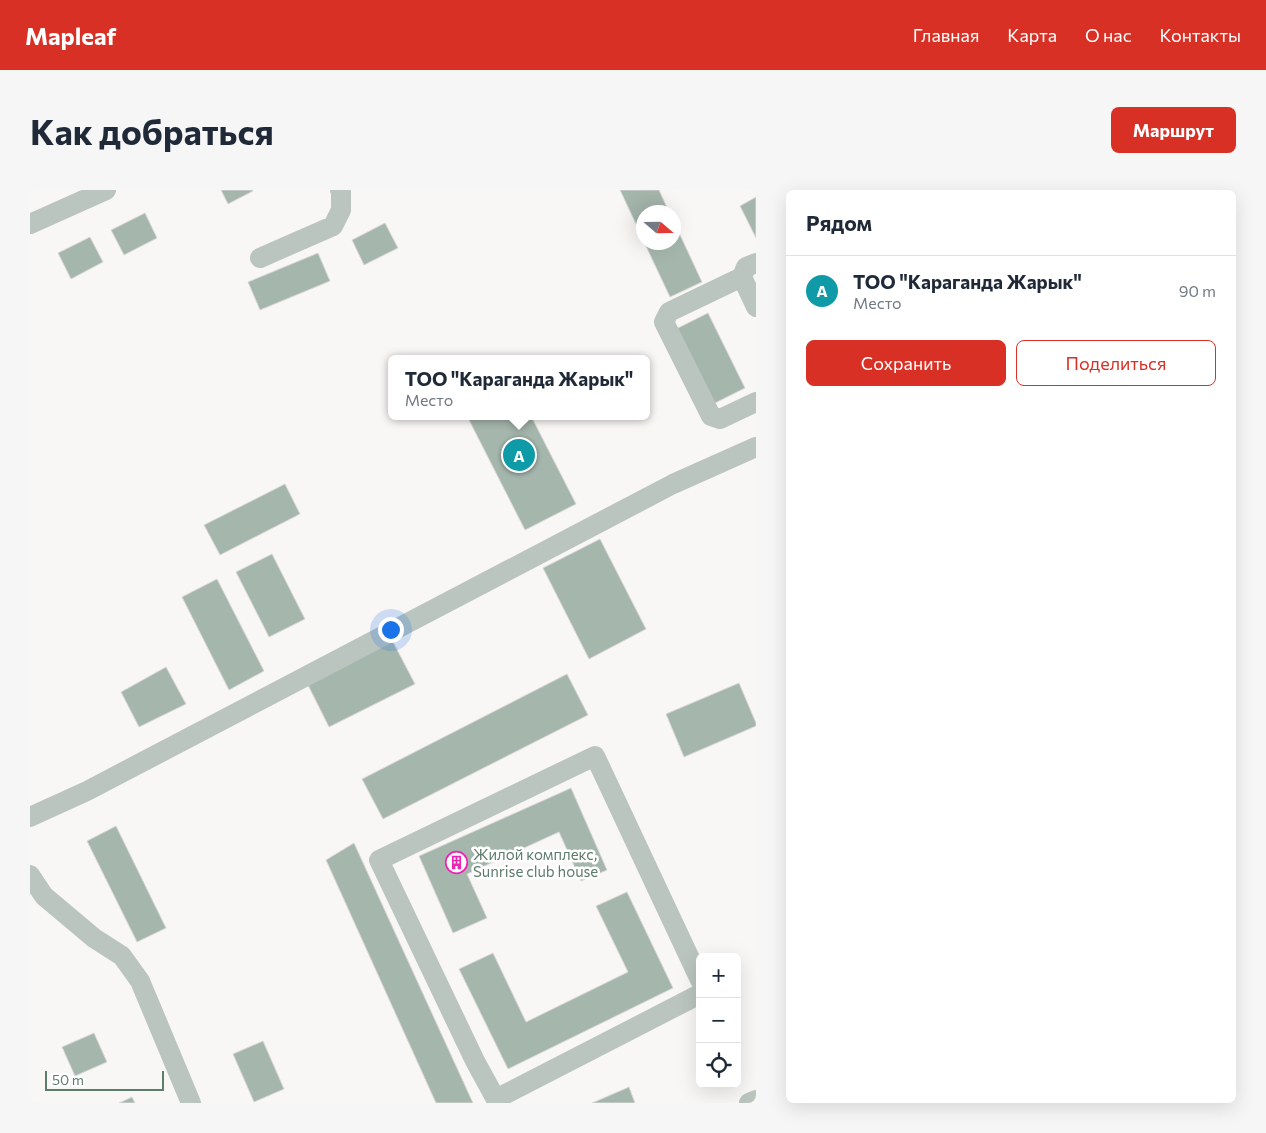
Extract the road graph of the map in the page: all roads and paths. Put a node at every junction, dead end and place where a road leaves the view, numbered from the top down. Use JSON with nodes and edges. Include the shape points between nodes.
{"nodes":[{"id":1,"x":106,"y":190,"type":"edge"},
{"id":2,"x":340,"y":190,"type":"edge"},
{"id":3,"x":30,"y":224,"type":"edge"},
{"id":4,"x":260,"y":258,"type":"dead end"},
{"id":5,"x":756,"y":263,"type":"edge"},
{"id":6,"x":742,"y":277,"type":"junction"},
{"id":7,"x":756,"y":307,"type":"edge"},
{"id":8,"x":756,"y":402,"type":"edge"},
{"id":9,"x":756,"y":447,"type":"edge"},
{"id":10,"x":30,"y":817,"type":"edge"},
{"id":11,"x":30,"y":875,"type":"edge"},
{"id":12,"x":37,"y":899,"type":"edge"},
{"id":13,"x":696,"y":971,"type":"edge"},
{"id":14,"x":696,"y":996,"type":"edge"},
{"id":15,"x":756,"y":1100,"type":"edge"},
{"id":16,"x":497,"y":1101,"type":"edge"},
{"id":17,"x":191,"y":1103,"type":"edge"},
{"id":18,"x":749,"y":1103,"type":"edge"}],
"edges":[{"from":1,"to":3,"type":"street"},
{"from":2,"to":4,"type":"street","via":[[341,210],[333,226]]},
{"from":5,"to":6,"type":"street","via":[[746,267]]},
{"from":6,"to":7,"type":"street"},
{"from":6,"to":8,"type":"street","via":[[669,312],[664,322],[711,416],[720,419]]},
{"from":9,"to":10,"type":"street","via":[[673,484],[87,791]]},
{"from":11,"to":12,"type":"street"},
{"from":12,"to":17,"type":"street","via":[[122,956],[140,981]]},
{"from":13,"to":16,"type":"street","via":[[595,756],[379,860],[475,1062]]},
{"from":14,"to":16,"type":"street"},
{"from":15,"to":18,"type":"street"}]}
